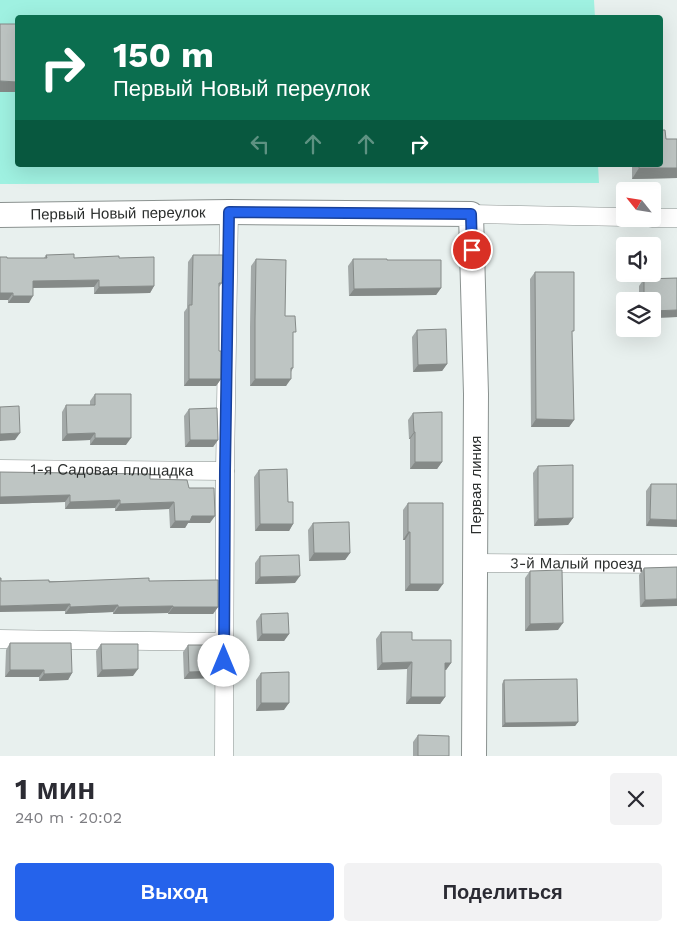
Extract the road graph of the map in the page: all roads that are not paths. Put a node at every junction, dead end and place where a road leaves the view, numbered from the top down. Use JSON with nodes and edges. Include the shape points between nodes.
{"nodes":[{"id":1,"x":229,"y":212,"type":"junction"},
{"id":2,"x":471,"y":214,"type":"junction"},
{"id":3,"x":0,"y":215,"type":"edge"},
{"id":4,"x":616,"y":217,"type":"edge"},
{"id":5,"x":661,"y":218,"type":"edge"},
{"id":6,"x":677,"y":218,"type":"edge"},
{"id":7,"x":0,"y":469,"type":"edge"},
{"id":8,"x":225,"y":471,"type":"junction"},
{"id":9,"x":475,"y":563,"type":"junction"},
{"id":10,"x":677,"y":564,"type":"edge"},
{"id":11,"x":0,"y":639,"type":"edge"},
{"id":12,"x":224,"y":642,"type":"junction"},
{"id":13,"x":224,"y":756,"type":"edge"},
{"id":14,"x":474,"y":756,"type":"edge"}],
"edges":[{"from":1,"to":2,"type":"main road","name":"Первый Новый переулок"},
{"from":1,"to":3,"type":"main road","name":"Первый Новый переулок"},
{"from":1,"to":8,"type":"street"},
{"from":2,"to":4,"type":"street","name":"Первый Новый переулок"},
{"from":2,"to":9,"type":"main road","name":"Первая линия","via":[[476,394]]},
{"from":5,"to":6,"type":"street"},
{"from":7,"to":8,"type":"street","name":"1-я Садовая площадка"},
{"from":8,"to":12,"type":"street"},
{"from":9,"to":10,"type":"street","name":"3-й Малый проезд"},
{"from":9,"to":14,"type":"main road","name":"Первая линия"},
{"from":11,"to":12,"type":"street"},
{"from":12,"to":13,"type":"street"}]}
